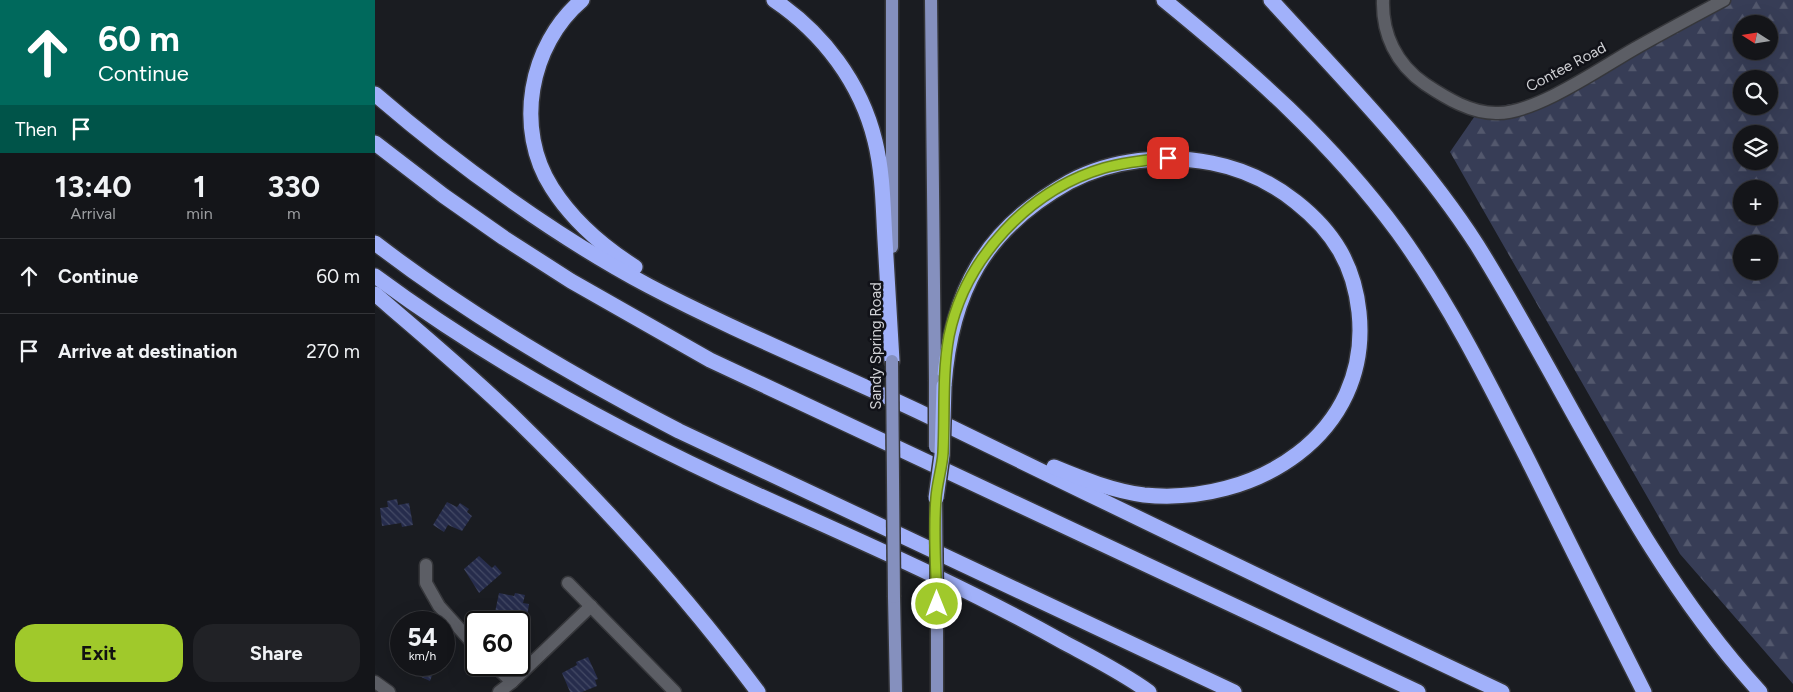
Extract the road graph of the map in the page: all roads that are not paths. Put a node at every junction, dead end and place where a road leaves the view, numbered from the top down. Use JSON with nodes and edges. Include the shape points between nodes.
{"nodes":[{"id":1,"x":582,"y":0,"type":"edge"},
{"id":2,"x":773,"y":0,"type":"edge"},
{"id":3,"x":891,"y":0,"type":"edge"},
{"id":4,"x":931,"y":0,"type":"edge"},
{"id":5,"x":1165,"y":0,"type":"edge"},
{"id":6,"x":1271,"y":0,"type":"edge"},
{"id":7,"x":1383,"y":0,"type":"edge"},
{"id":8,"x":1724,"y":0,"type":"edge"},
{"id":9,"x":375,"y":94,"type":"edge"},
{"id":10,"x":375,"y":143,"type":"edge"},
{"id":11,"x":375,"y":243,"type":"edge"},
{"id":12,"x":375,"y":276,"type":"edge"},
{"id":13,"x":375,"y":294,"type":"edge"},
{"id":14,"x":892,"y":361,"type":"junction"},
{"id":15,"x":814,"y":364,"type":"junction"},
{"id":16,"x":940,"y":383,"type":"junction"},
{"id":17,"x":916,"y":411,"type":"junction"},
{"id":18,"x":936,"y":498,"type":"joint"},
{"id":19,"x":426,"y":565,"type":"dead end"},
{"id":20,"x":568,"y":583,"type":"dead end"},
{"id":21,"x":591,"y":606,"type":"junction"},
{"id":22,"x":465,"y":635,"type":"edge"},
{"id":23,"x":1164,"y":659,"type":"junction"},
{"id":24,"x":506,"y":676,"type":"edge"},
{"id":25,"x":375,"y":682,"type":"edge"},
{"id":26,"x":512,"y":682,"type":"junction"},
{"id":27,"x":389,"y":692,"type":"edge"},
{"id":28,"x":499,"y":692,"type":"edge"},
{"id":29,"x":675,"y":692,"type":"edge"},
{"id":30,"x":757,"y":692,"type":"edge"},
{"id":31,"x":896,"y":692,"type":"edge"},
{"id":32,"x":937,"y":692,"type":"edge"},
{"id":33,"x":1149,"y":692,"type":"edge"},
{"id":34,"x":1219,"y":692,"type":"edge"},
{"id":35,"x":1234,"y":692,"type":"edge"},
{"id":36,"x":1418,"y":692,"type":"edge"},
{"id":37,"x":1502,"y":692,"type":"edge"},
{"id":38,"x":1644,"y":692,"type":"edge"},
{"id":39,"x":1760,"y":692,"type":"edge"}],
"edges":[{"from":1,"to":15,"type":"highway","via":[[561,21],[549,41],[539,61],[533,85],[532,134],[539,161],[551,186],[567,210],[617,256]]},
{"from":2,"to":14,"type":"highway","via":[[810,27],[829,48],[858,94],[875,141],[881,176]]},
{"from":3,"to":14,"type":"main road","name":"Sandy Spring Road"},
{"from":4,"to":16,"type":"main road"},
{"from":5,"to":38,"type":"highway","via":[[1269,88],[1317,134],[1362,186],[1432,281],[1491,387]]},
{"from":6,"to":39,"type":"highway","via":[[1404,147],[1442,195],[1500,285],[1671,576]]},
{"from":7,"to":8,"type":"street","name":"Contee Road","via":[[1388,41],[1417,78],[1457,103],[1498,113],[1554,96]]},
{"from":9,"to":15,"type":"highway","via":[[465,165],[584,249],[701,312]]},
{"from":10,"to":36,"type":"highway","via":[[511,243],[710,360]]},
{"from":11,"to":23,"type":"highway","via":[[469,310],[601,390],[679,431]]},
{"from":12,"to":33,"type":"highway","via":[[459,336],[594,415],[696,467],[973,593]]},
{"from":13,"to":30,"type":"highway","via":[[515,418],[555,458],[642,552]]},
{"from":14,"to":31,"type":"main road","name":"Sandy Spring Road","bridge":true},
{"from":15,"to":17,"type":"highway"},
{"from":16,"to":17,"type":"highway","via":[[957,310],[970,278],[991,247],[1013,222],[1044,196],[1076,178],[1112,166],[1168,158],[1197,160],[1256,177],[1312,214],[1349,265],[1357,295],[1361,326],[1357,362],[1347,394],[1332,419],[1311,444],[1289,462],[1235,487],[1179,496],[1143,495],[1108,487]]},
{"from":16,"to":18,"type":"highway","bridge":true,"via":[[943,455]]},
{"from":17,"to":37,"type":"highway"},
{"from":18,"to":32,"type":"main road","bridge":true},
{"from":19,"to":22,"type":"street","via":[[426,583],[439,606]]},
{"from":20,"to":21,"type":"street"},
{"from":21,"to":26,"type":"street"},
{"from":21,"to":29,"type":"street"},
{"from":23,"to":34,"type":"highway"},
{"from":23,"to":35,"type":"highway"},
{"from":24,"to":26,"type":"street"},
{"from":25,"to":27,"type":"street"},
{"from":26,"to":28,"type":"street"}]}
